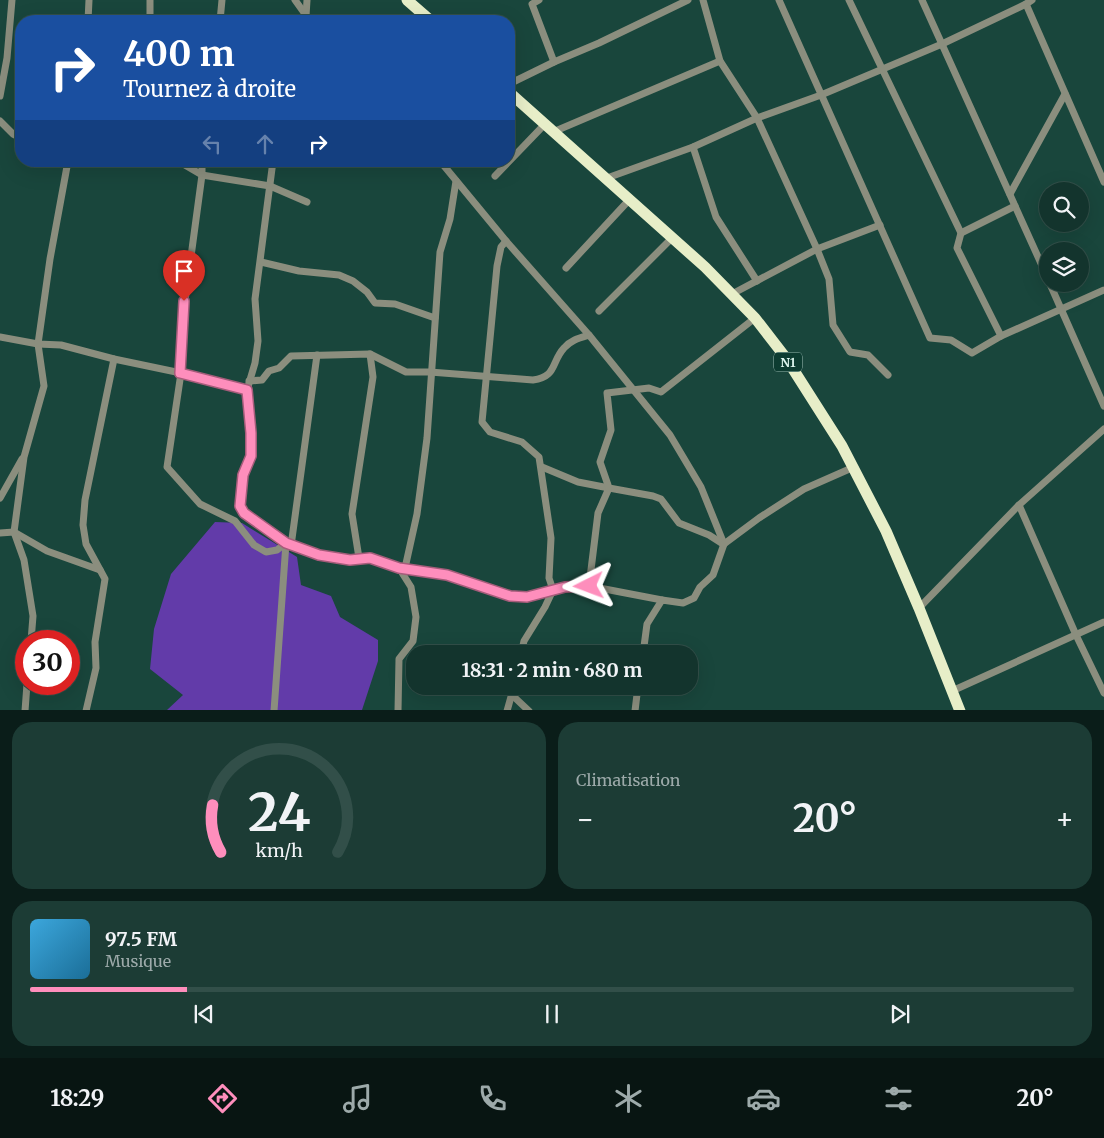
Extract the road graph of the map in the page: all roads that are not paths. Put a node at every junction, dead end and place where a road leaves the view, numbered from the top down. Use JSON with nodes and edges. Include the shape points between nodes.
{"nodes":[{"id":1,"x":12,"y":0,"type":"edge"},
{"id":2,"x":89,"y":0,"type":"edge"},
{"id":3,"x":150,"y":0,"type":"edge"},
{"id":4,"x":222,"y":0,"type":"edge"},
{"id":5,"x":295,"y":0,"type":"edge"},
{"id":6,"x":307,"y":0,"type":"edge"},
{"id":7,"x":407,"y":0,"type":"edge"},
{"id":8,"x":539,"y":0,"type":"edge"},
{"id":9,"x":688,"y":0,"type":"edge"},
{"id":10,"x":703,"y":0,"type":"edge"},
{"id":11,"x":779,"y":0,"type":"edge"},
{"id":12,"x":849,"y":0,"type":"edge"},
{"id":13,"x":922,"y":0,"type":"edge"},
{"id":14,"x":1029,"y":2,"type":"edge"},
{"id":15,"x":88,"y":15,"type":"edge"},
{"id":16,"x":150,"y":15,"type":"edge"},
{"id":17,"x":221,"y":15,"type":"edge"},
{"id":18,"x":304,"y":15,"type":"edge"},
{"id":19,"x":307,"y":15,"type":"edge"},
{"id":20,"x":424,"y":15,"type":"edge"},
{"id":21,"x":942,"y":44,"type":"junction"},
{"id":22,"x":720,"y":60,"type":"junction"},
{"id":23,"x":554,"y":62,"type":"junction"},
{"id":24,"x":882,"y":70,"type":"junction"},
{"id":25,"x":515,"y":81,"type":"edge"},
{"id":26,"x":1065,"y":94,"type":"junction"},
{"id":27,"x":821,"y":95,"type":"junction"},
{"id":28,"x":0,"y":96,"type":"edge"},
{"id":29,"x":515,"y":97,"type":"edge"},
{"id":30,"x":757,"y":118,"type":"junction"},
{"id":31,"x":2,"y":124,"type":"edge"},
{"id":32,"x":549,"y":128,"type":"junction"},
{"id":33,"x":15,"y":135,"type":"edge"},
{"id":34,"x":693,"y":147,"type":"junction"},
{"id":35,"x":515,"y":158,"type":"edge"},
{"id":36,"x":67,"y":167,"type":"edge"},
{"id":37,"x":188,"y":167,"type":"edge"},
{"id":38,"x":202,"y":167,"type":"edge"},
{"id":39,"x":272,"y":167,"type":"edge"},
{"id":40,"x":445,"y":167,"type":"edge"},
{"id":41,"x":505,"y":167,"type":"edge"},
{"id":42,"x":202,"y":175,"type":"junction"},
{"id":43,"x":495,"y":176,"type":"dead end"},
{"id":44,"x":607,"y":178,"type":"junction"},
{"id":45,"x":456,"y":180,"type":"junction"},
{"id":46,"x":1104,"y":182,"type":"edge"},
{"id":47,"x":270,"y":186,"type":"junction"},
{"id":48,"x":1010,"y":194,"type":"junction"},
{"id":49,"x":630,"y":199,"type":"junction"},
{"id":50,"x":307,"y":202,"type":"dead end"},
{"id":51,"x":1015,"y":206,"type":"junction"},
{"id":52,"x":880,"y":225,"type":"junction"},
{"id":53,"x":961,"y":233,"type":"junction"},
{"id":54,"x":672,"y":237,"type":"junction"},
{"id":55,"x":506,"y":241,"type":"junction"},
{"id":56,"x":817,"y":249,"type":"junction"},
{"id":57,"x":1039,"y":258,"type":"edge"},
{"id":58,"x":261,"y":262,"type":"junction"},
{"id":59,"x":566,"y":268,"type":"dead end"},
{"id":60,"x":757,"y":281,"type":"junction"},
{"id":61,"x":1104,"y":290,"type":"edge"},
{"id":62,"x":1054,"y":292,"type":"edge"},
{"id":63,"x":732,"y":294,"type":"junction"},
{"id":64,"x":1062,"y":310,"type":"junction"},
{"id":65,"x":599,"y":311,"type":"dead end"},
{"id":66,"x":435,"y":318,"type":"junction"},
{"id":67,"x":755,"y":318,"type":"junction"},
{"id":68,"x":588,"y":335,"type":"junction"},
{"id":69,"x":1001,"y":336,"type":"junction"},
{"id":70,"x":0,"y":338,"type":"edge"},
{"id":71,"x":38,"y":344,"type":"junction"},
{"id":72,"x":370,"y":354,"type":"junction"},
{"id":73,"x":317,"y":355,"type":"junction"},
{"id":74,"x":114,"y":359,"type":"junction"},
{"id":75,"x":430,"y":372,"type":"junction"},
{"id":76,"x":180,"y":373,"type":"junction"},
{"id":77,"x":888,"y":375,"type":"dead end"},
{"id":78,"x":486,"y":376,"type":"junction"},
{"id":79,"x":250,"y":381,"type":"junction"},
{"id":80,"x":247,"y":390,"type":"junction"},
{"id":81,"x":634,"y":391,"type":"junction"},
{"id":82,"x":1104,"y":406,"type":"edge"},
{"id":83,"x":1104,"y":428,"type":"edge"},
{"id":84,"x":24,"y":457,"type":"junction"},
{"id":85,"x":542,"y":467,"type":"junction"},
{"id":86,"x":854,"y":467,"type":"junction"},
{"id":87,"x":609,"y":488,"type":"junction"},
{"id":88,"x":0,"y":498,"type":"edge"},
{"id":89,"x":1019,"y":505,"type":"junction"},
{"id":90,"x":14,"y":532,"type":"junction"},
{"id":91,"x":0,"y":533,"type":"edge"},
{"id":92,"x":289,"y":544,"type":"junction"},
{"id":93,"x":724,"y":544,"type":"junction"},
{"id":94,"x":359,"y":558,"type":"junction"},
{"id":95,"x":402,"y":568,"type":"junction"},
{"id":96,"x":100,"y":570,"type":"junction"},
{"id":97,"x":589,"y":586,"type":"junction"},
{"id":98,"x":553,"y":590,"type":"junction"},
{"id":99,"x":662,"y":600,"type":"junction"},
{"id":100,"x":919,"y":608,"type":"junction"},
{"id":101,"x":1104,"y":622,"type":"edge"},
{"id":102,"x":32,"y":630,"type":"edge"},
{"id":103,"x":1076,"y":635,"type":"junction"},
{"id":104,"x":523,"y":645,"type":"edge"},
{"id":105,"x":644,"y":645,"type":"edge"},
{"id":106,"x":952,"y":692,"type":"junction"},
{"id":107,"x":1104,"y":693,"type":"edge"},
{"id":108,"x":26,"y":695,"type":"edge"},
{"id":109,"x":637,"y":695,"type":"edge"},
{"id":110,"x":512,"y":696,"type":"joint"},
{"id":111,"x":25,"y":710,"type":"edge"},
{"id":112,"x":86,"y":710,"type":"edge"},
{"id":113,"x":274,"y":710,"type":"edge"},
{"id":114,"x":398,"y":710,"type":"edge"},
{"id":115,"x":508,"y":710,"type":"edge"},
{"id":116,"x":529,"y":710,"type":"edge"},
{"id":117,"x":635,"y":710,"type":"edge"},
{"id":118,"x":960,"y":710,"type":"edge"}],
"edges":[{"from":1,"to":28,"type":"street"},
{"from":2,"to":15,"type":"street"},
{"from":3,"to":16,"type":"street"},
{"from":4,"to":17,"type":"street"},
{"from":5,"to":18,"type":"street"},
{"from":6,"to":19,"type":"street"},
{"from":7,"to":20,"type":"highway"},
{"from":8,"to":23,"type":"street","via":[[532,4]]},
{"from":9,"to":23,"type":"street","via":[[599,44]]},
{"from":10,"to":22,"type":"street"},
{"from":11,"to":27,"type":"street"},
{"from":12,"to":24,"type":"street"},
{"from":13,"to":21,"type":"street"},
{"from":14,"to":21,"type":"street"},
{"from":14,"to":26,"type":"street"},
{"from":21,"to":24,"type":"street"},
{"from":21,"to":48,"type":"street"},
{"from":22,"to":30,"type":"street"},
{"from":22,"to":32,"type":"street"},
{"from":23,"to":25,"type":"street"},
{"from":24,"to":27,"type":"street"},
{"from":24,"to":53,"type":"street"},
{"from":26,"to":46,"type":"street"},
{"from":26,"to":48,"type":"street"},
{"from":27,"to":30,"type":"street"},
{"from":27,"to":52,"type":"street"},
{"from":29,"to":32,"type":"highway","number":"N1"},
{"from":30,"to":34,"type":"street"},
{"from":30,"to":56,"type":"street"},
{"from":31,"to":33,"type":"street"},
{"from":32,"to":35,"type":"street"},
{"from":32,"to":44,"type":"highway","number":"N1"},
{"from":34,"to":44,"type":"street"},
{"from":34,"to":60,"type":"street","via":[[716,217]]},
{"from":36,"to":71,"type":"street"},
{"from":37,"to":42,"type":"street"},
{"from":38,"to":42,"type":"street"},
{"from":39,"to":47,"type":"street"},
{"from":40,"to":45,"type":"street"},
{"from":41,"to":43,"type":"street"},
{"from":42,"to":47,"type":"street"},
{"from":42,"to":76,"type":"street","via":[[184,301]]},
{"from":44,"to":49,"type":"highway","number":"N1"},
{"from":45,"to":55,"type":"street"},
{"from":45,"to":66,"type":"street","via":[[450,219],[440,252]]},
{"from":47,"to":50,"type":"street"},
{"from":47,"to":58,"type":"street"},
{"from":48,"to":51,"type":"street"},
{"from":49,"to":54,"type":"highway","number":"N1"},
{"from":49,"to":59,"type":"street"},
{"from":51,"to":53,"type":"street"},
{"from":51,"to":57,"type":"street"},
{"from":52,"to":56,"type":"street"},
{"from":52,"to":69,"type":"street","via":[[930,338],[951,340],[972,353]]},
{"from":53,"to":69,"type":"street","via":[[957,248]]},
{"from":54,"to":63,"type":"highway","number":"N1"},
{"from":54,"to":65,"type":"street"},
{"from":55,"to":68,"type":"street"},
{"from":55,"to":78,"type":"street","via":[[501,247],[497,266]]},
{"from":56,"to":60,"type":"street"},
{"from":56,"to":77,"type":"street","via":[[829,280],[833,325],[850,352],[868,355]]},
{"from":58,"to":66,"type":"street","via":[[298,271],[339,274],[353,280],[375,303],[395,304]]},
{"from":58,"to":79,"type":"street","via":[[255,299],[258,340]]},
{"from":60,"to":63,"type":"street"},
{"from":61,"to":64,"type":"street"},
{"from":62,"to":64,"type":"street"},
{"from":63,"to":67,"type":"highway","number":"N1"},
{"from":64,"to":69,"type":"street"},
{"from":64,"to":82,"type":"street"},
{"from":66,"to":75,"type":"street"},
{"from":67,"to":81,"type":"street","via":[[661,392],[648,388]]},
{"from":67,"to":86,"type":"highway","number":"N1","via":[[786,358]]},
{"from":68,"to":78,"type":"street","via":[[575,339],[564,348],[550,374],[542,379]]},
{"from":68,"to":81,"type":"street"},
{"from":70,"to":71,"type":"street"},
{"from":71,"to":74,"type":"street","via":[[61,345]]},
{"from":71,"to":84,"type":"street","via":[[44,386]]},
{"from":72,"to":73,"type":"street"},
{"from":72,"to":75,"type":"street","via":[[406,372]]},
{"from":72,"to":94,"type":"street","via":[[373,377],[352,514]]},
{"from":73,"to":79,"type":"street","via":[[291,356],[262,380]]},
{"from":73,"to":92,"type":"street"},
{"from":74,"to":76,"type":"street"},
{"from":74,"to":96,"type":"street","via":[[84,500],[86,544]]},
{"from":75,"to":78,"type":"street"},
{"from":75,"to":95,"type":"street","via":[[420,495]]},
{"from":76,"to":80,"type":"street"},
{"from":76,"to":92,"type":"street","via":[[167,467],[200,504],[235,520],[254,545],[266,552]]},
{"from":78,"to":85,"type":"street","via":[[482,422],[490,432],[522,442],[539,457]]},
{"from":79,"to":80,"type":"street"},
{"from":80,"to":92,"type":"street","via":[[251,456],[243,475],[240,506],[244,513]]},
{"from":81,"to":87,"type":"street","via":[[607,393],[611,430],[600,462]]},
{"from":81,"to":93,"type":"street","via":[[670,435],[701,487]]},
{"from":83,"to":89,"type":"street"},
{"from":84,"to":88,"type":"street"},
{"from":84,"to":90,"type":"street"},
{"from":85,"to":87,"type":"street","via":[[578,482]]},
{"from":85,"to":98,"type":"street","via":[[551,538],[549,578]]},
{"from":86,"to":93,"type":"street","via":[[804,489]]},
{"from":86,"to":100,"type":"highway","number":"N1"},
{"from":87,"to":93,"type":"street","via":[[660,499],[679,522]]},
{"from":87,"to":97,"type":"street","via":[[598,513]]},
{"from":89,"to":100,"type":"street"},
{"from":89,"to":103,"type":"street"},
{"from":90,"to":91,"type":"street"},
{"from":90,"to":96,"type":"street","via":[[47,551]]},
{"from":90,"to":102,"type":"street","via":[[24,560],[33,616]]},
{"from":92,"to":94,"type":"street","via":[[319,555],[350,560]]},
{"from":92,"to":113,"type":"street"},
{"from":93,"to":99,"type":"street","via":[[713,575],[694,598],[683,603]]},
{"from":94,"to":95,"type":"street"},
{"from":95,"to":98,"type":"street","via":[[462,579],[510,596],[527,597]]},
{"from":95,"to":114,"type":"street","via":[[411,588],[416,617],[413,641],[399,659]]},
{"from":96,"to":112,"type":"street","via":[[106,579],[95,642],[96,668]]},
{"from":97,"to":98,"type":"street"},
{"from":97,"to":99,"type":"street"},
{"from":98,"to":104,"type":"street"},
{"from":99,"to":105,"type":"street","via":[[647,624]]},
{"from":100,"to":106,"type":"highway","number":"N1"},
{"from":101,"to":103,"type":"street"},
{"from":103,"to":106,"type":"street"},
{"from":103,"to":107,"type":"street"},
{"from":106,"to":118,"type":"highway","number":"N1"},
{"from":108,"to":111,"type":"street"},
{"from":109,"to":117,"type":"street"},
{"from":110,"to":115,"type":"street"},
{"from":110,"to":116,"type":"street"}]}
